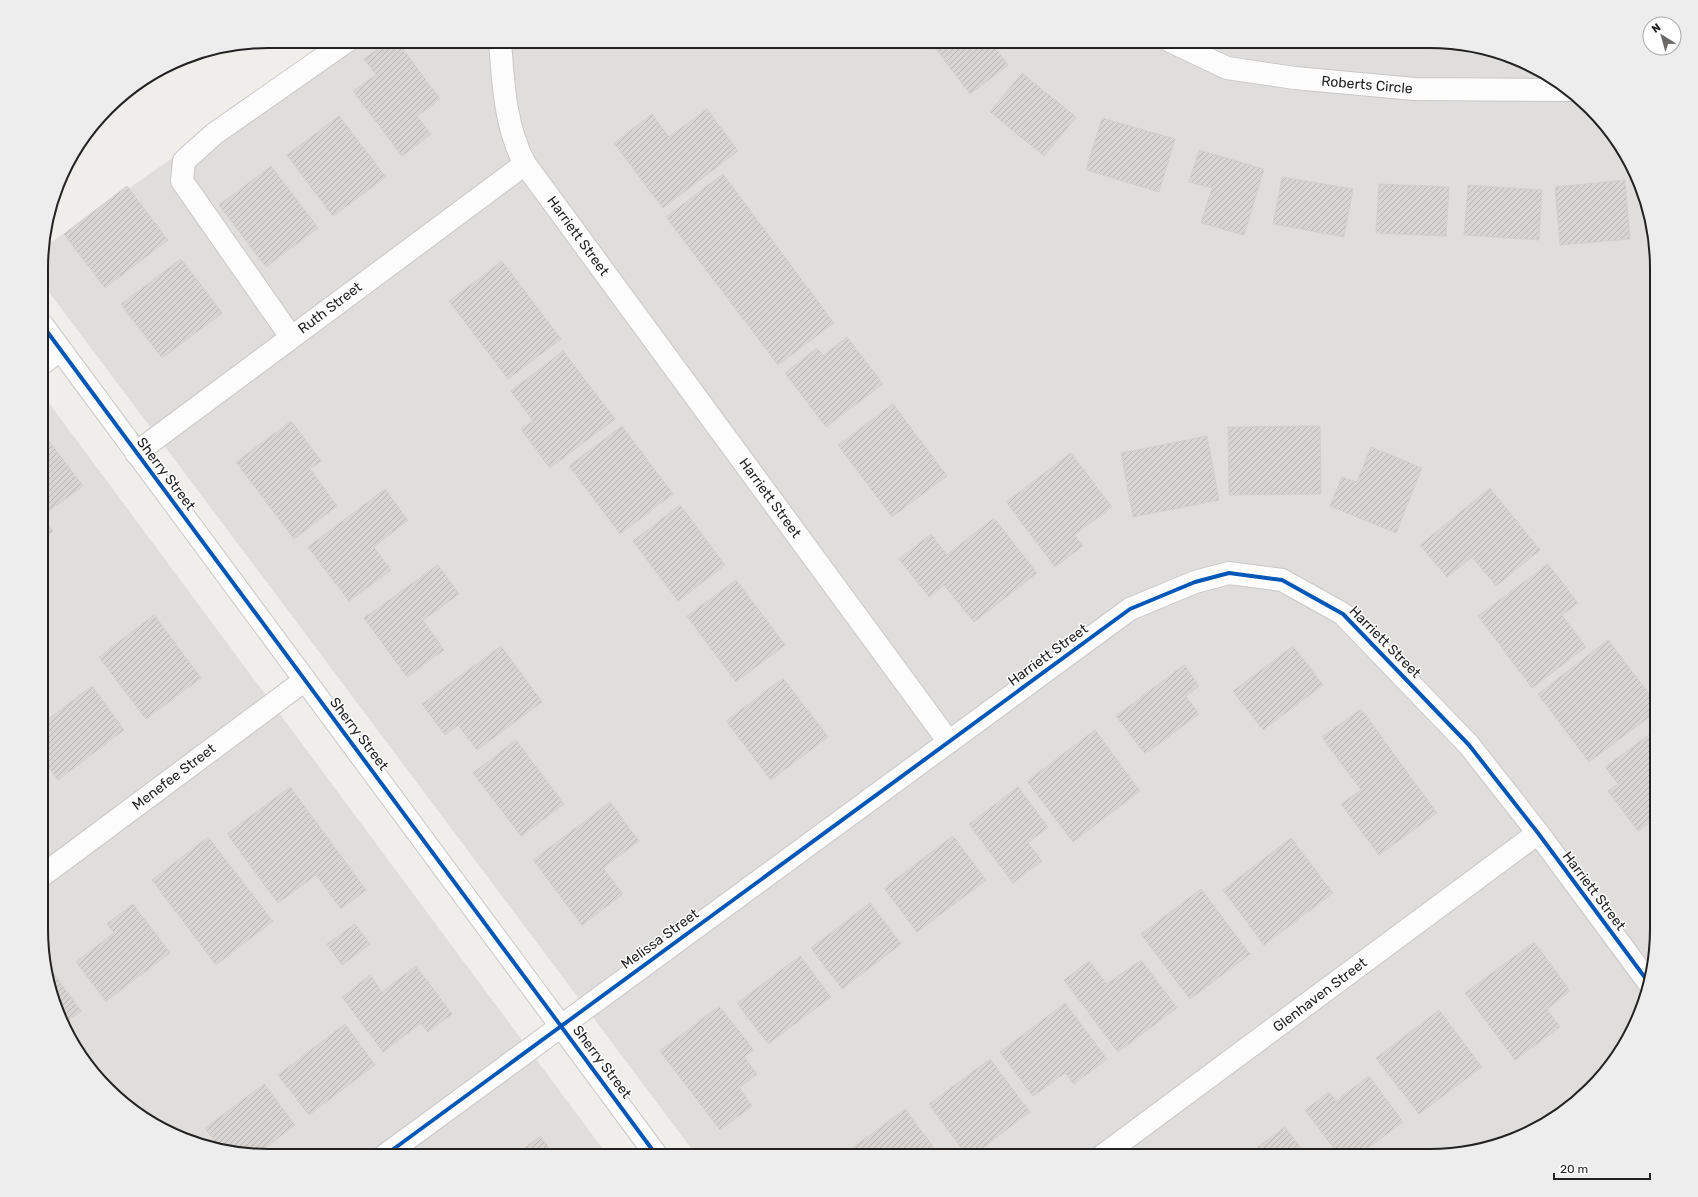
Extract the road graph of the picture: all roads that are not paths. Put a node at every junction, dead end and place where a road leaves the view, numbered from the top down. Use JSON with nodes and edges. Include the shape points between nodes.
{"nodes":[{"id":1,"x":337,"y":48,"type":"edge"},
{"id":2,"x":500,"y":48,"type":"edge"},
{"id":3,"x":1185,"y":48,"type":"edge"},
{"id":4,"x":1559,"y":90,"type":"edge"},
{"id":5,"x":525,"y":164,"type":"junction"},
{"id":6,"x":48,"y":333,"type":"edge"},
{"id":7,"x":291,"y":337,"type":"junction"},
{"id":8,"x":60,"y":350,"type":"junction"},
{"id":9,"x":48,"y":359,"type":"edge"},
{"id":10,"x":136,"y":453,"type":"junction"},
{"id":11,"x":305,"y":680,"type":"junction"},
{"id":12,"x":949,"y":742,"type":"junction"},
{"id":13,"x":1538,"y":833,"type":"junction"},
{"id":14,"x":48,"y":871,"type":"edge"},
{"id":15,"x":1645,"y":977,"type":"edge"},
{"id":16,"x":560,"y":1025,"type":"junction"},
{"id":17,"x":393,"y":1149,"type":"edge"},
{"id":18,"x":652,"y":1149,"type":"edge"},
{"id":19,"x":1111,"y":1149,"type":"edge"}],
"edges":[{"from":1,"to":7,"type":"street","via":[[214,134],[184,160],[182,181]]},
{"from":2,"to":5,"type":"street","name":"Harriett Street","via":[[503,85],[516,148]]},
{"from":3,"to":4,"type":"street","name":"Roberts Circle","via":[[1227,68],[1295,78],[1414,89]]},
{"from":5,"to":7,"type":"street","name":"Ruth Street"},
{"from":5,"to":12,"type":"street","name":"Harriett Street"},
{"from":6,"to":8,"type":"street","name":"Sherry Street"},
{"from":7,"to":10,"type":"street","name":"Ruth Street"},
{"from":8,"to":9,"type":"street"},
{"from":8,"to":10,"type":"street","name":"Sherry Street"},
{"from":10,"to":11,"type":"street","name":"Sherry Street"},
{"from":11,"to":14,"type":"street","name":"Menefee Street"},
{"from":11,"to":16,"type":"street","name":"Sherry Street"},
{"from":12,"to":13,"type":"street","name":"Harriett Street","via":[[1130,609],[1195,582],[1229,573],[1282,580],[1343,614],[1469,745]]},
{"from":12,"to":16,"type":"street","name":"Melissa Street"},
{"from":13,"to":15,"type":"street","name":"Harriett Street"},
{"from":13,"to":19,"type":"street","name":"Glenhaven Street"},
{"from":16,"to":17,"type":"street","name":"Melissa Street"},
{"from":16,"to":18,"type":"street","name":"Sherry Street"}]}
